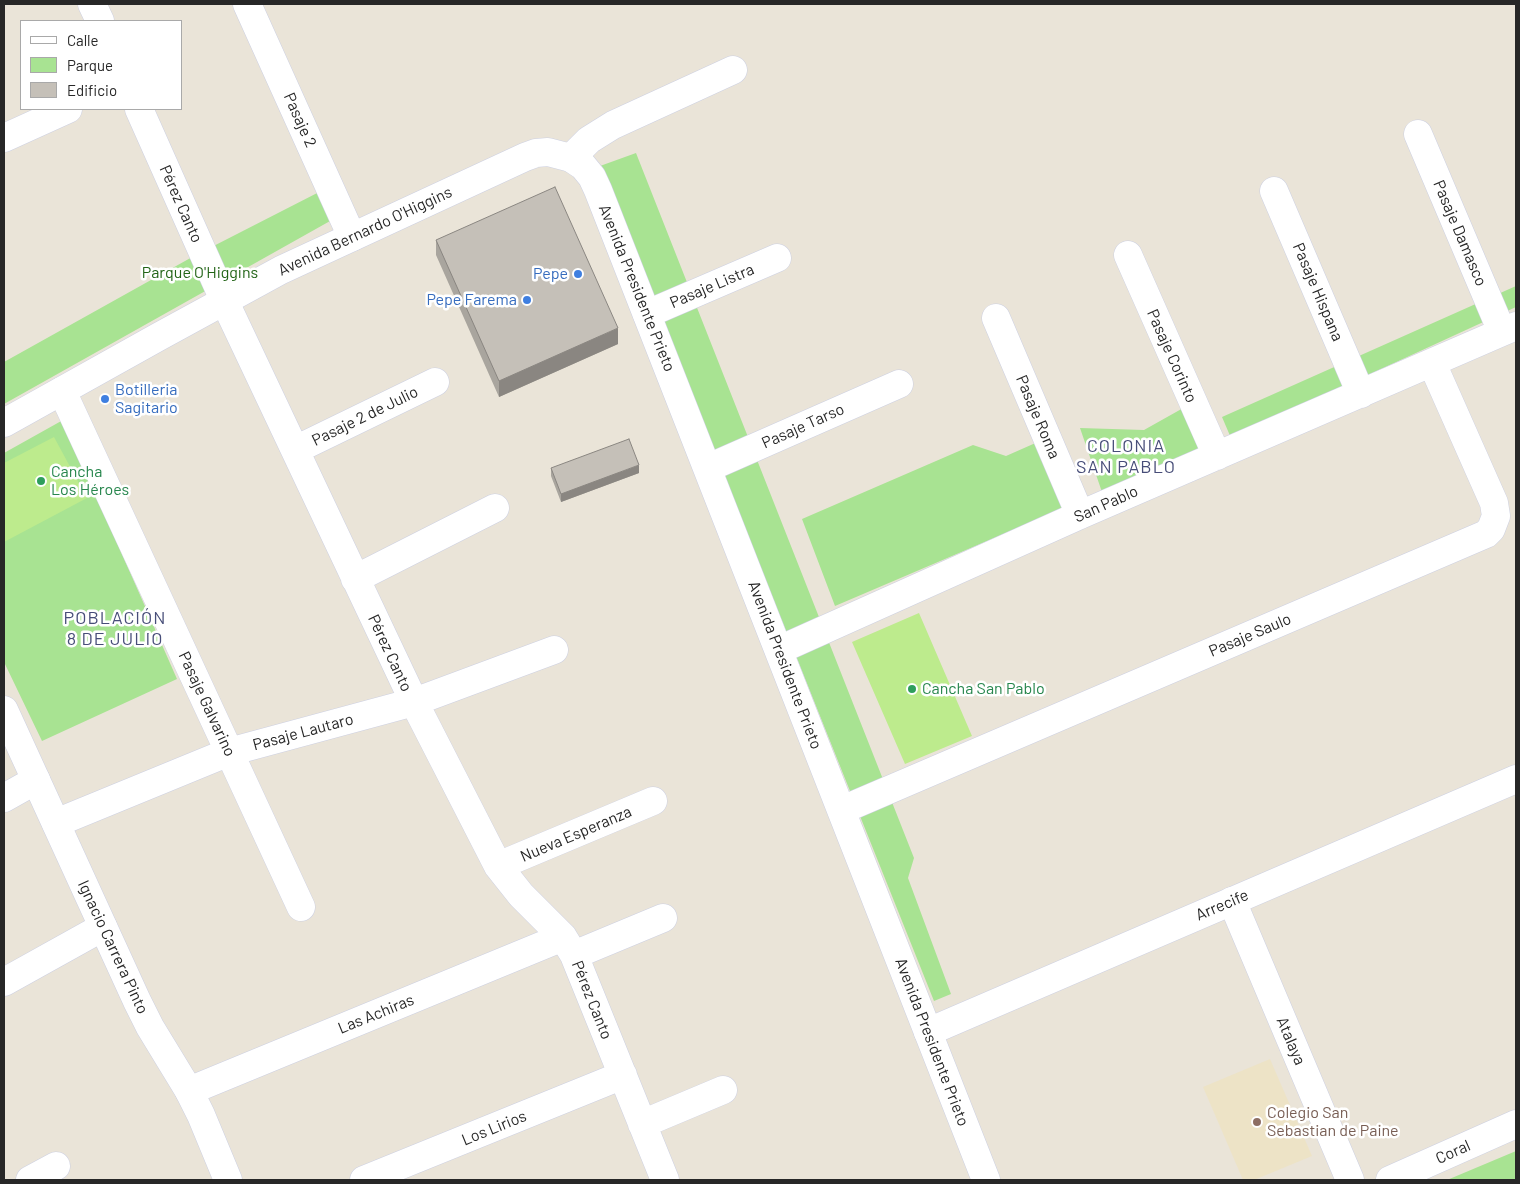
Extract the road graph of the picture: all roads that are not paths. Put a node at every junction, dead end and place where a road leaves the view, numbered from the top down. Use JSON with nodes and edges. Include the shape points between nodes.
{"nodes":[{"id":1,"x":92,"y":4,"type":"edge"},
{"id":2,"x":247,"y":4,"type":"edge"},
{"id":3,"x":100,"y":20,"type":"edge"},
{"id":4,"x":733,"y":70,"type":"dead end"},
{"id":5,"x":66,"y":110,"type":"edge"},
{"id":6,"x":139,"y":110,"type":"edge"},
{"id":7,"x":1418,"y":134,"type":"dead end"},
{"id":8,"x":4,"y":138,"type":"edge"},
{"id":9,"x":571,"y":158,"type":"junction"},
{"id":10,"x":1274,"y":191,"type":"dead end"},
{"id":11,"x":352,"y":237,"type":"junction"},
{"id":12,"x":1128,"y":255,"type":"dead end"},
{"id":13,"x":777,"y":258,"type":"dead end"},
{"id":14,"x":224,"y":300,"type":"junction"},
{"id":15,"x":647,"y":314,"type":"junction"},
{"id":16,"x":996,"y":318,"type":"dead end"},
{"id":17,"x":1509,"y":329,"type":"edge"},
{"id":18,"x":1432,"y":363,"type":"junction"},
{"id":19,"x":435,"y":382,"type":"dead end"},
{"id":20,"x":899,"y":384,"type":"dead end"},
{"id":21,"x":62,"y":391,"type":"junction"},
{"id":22,"x":1361,"y":394,"type":"junction"},
{"id":23,"x":4,"y":424,"type":"edge"},
{"id":24,"x":295,"y":450,"type":"junction"},
{"id":25,"x":1217,"y":456,"type":"junction"},
{"id":26,"x":708,"y":468,"type":"junction"},
{"id":27,"x":494,"y":508,"type":"dead end"},
{"id":28,"x":1080,"y":515,"type":"junction"},
{"id":29,"x":356,"y":579,"type":"junction"},
{"id":30,"x":554,"y":650,"type":"dead end"},
{"id":31,"x":780,"y":650,"type":"junction"},
{"id":32,"x":414,"y":702,"type":"junction"},
{"id":33,"x":4,"y":710,"type":"edge"},
{"id":34,"x":229,"y":752,"type":"junction"},
{"id":35,"x":1516,"y":779,"type":"edge"},
{"id":36,"x":36,"y":780,"type":"junction"},
{"id":37,"x":4,"y":798,"type":"edge"},
{"id":38,"x":653,"y":801,"type":"dead end"},
{"id":39,"x":842,"y":810,"type":"junction"},
{"id":40,"x":56,"y":823,"type":"junction"},
{"id":41,"x":498,"y":866,"type":"junction"},
{"id":42,"x":1232,"y":901,"type":"junction"},
{"id":43,"x":301,"y":907,"type":"dead end"},
{"id":44,"x":664,"y":918,"type":"dead end"},
{"id":45,"x":103,"y":927,"type":"junction"},
{"id":46,"x":569,"y":946,"type":"junction"},
{"id":47,"x":4,"y":982,"type":"edge"},
{"id":48,"x":928,"y":1032,"type":"junction"},
{"id":49,"x":623,"y":1075,"type":"junction"},
{"id":50,"x":723,"y":1090,"type":"dead end"},
{"id":51,"x":189,"y":1091,"type":"junction"},
{"id":52,"x":642,"y":1124,"type":"junction"},
{"id":53,"x":1516,"y":1124,"type":"edge"},
{"id":54,"x":56,"y":1166,"type":"dead end"},
{"id":55,"x":30,"y":1180,"type":"edge"},
{"id":56,"x":228,"y":1180,"type":"edge"},
{"id":57,"x":364,"y":1180,"type":"edge"},
{"id":58,"x":665,"y":1180,"type":"edge"},
{"id":59,"x":986,"y":1180,"type":"edge"},
{"id":60,"x":1350,"y":1180,"type":"edge"},
{"id":61,"x":1390,"y":1180,"type":"edge"}],
"edges":[{"from":1,"to":3,"type":"street"},
{"from":2,"to":11,"type":"street","name":"Pasaje 2"},
{"from":4,"to":9,"type":"street","via":[[613,125],[589,140]]},
{"from":5,"to":8,"type":"street"},
{"from":6,"to":14,"type":"street","name":"Pérez Canto"},
{"from":7,"to":17,"type":"street","name":"Pasaje Damasco"},
{"from":9,"to":11,"type":"street","name":"Avenida Bernardo O'Higgins","via":[[548,152],[536,153]]},
{"from":9,"to":15,"type":"street","name":"Avenida Presidente Prieto","via":[[592,177]]},
{"from":10,"to":22,"type":"street","name":"Pasaje Hispana"},
{"from":11,"to":14,"type":"street","name":"Avenida Bernardo O'Higgins"},
{"from":12,"to":25,"type":"street","name":"Pasaje Corinto"},
{"from":13,"to":15,"type":"street","name":"Pasaje Listra"},
{"from":14,"to":21,"type":"street","name":"Avenida Bernardo O'Higgins"},
{"from":14,"to":24,"type":"street","name":"Pérez Canto"},
{"from":15,"to":26,"type":"street","name":"Avenida Presidente Prieto"},
{"from":16,"to":28,"type":"street","name":"Pasaje Roma"},
{"from":17,"to":18,"type":"street","name":"San Pablo"},
{"from":18,"to":22,"type":"street","name":"San Pablo"},
{"from":18,"to":39,"type":"street","name":"Pasaje Saulo","via":[[1494,503],[1496,516],[1486,534]]},
{"from":19,"to":24,"type":"street","name":"Pasaje 2 de Julio"},
{"from":20,"to":26,"type":"street","name":"Pasaje Tarso"},
{"from":21,"to":23,"type":"street","name":"Avenida Bernardo O'Higgins"},
{"from":21,"to":34,"type":"street","name":"Pasaje Galvarino"},
{"from":22,"to":25,"type":"street","name":"San Pablo"},
{"from":24,"to":29,"type":"street","name":"Pérez Canto"},
{"from":25,"to":28,"type":"street","name":"San Pablo"},
{"from":26,"to":31,"type":"street","name":"Avenida Presidente Prieto"},
{"from":27,"to":29,"type":"street"},
{"from":28,"to":31,"type":"street","name":"San Pablo"},
{"from":29,"to":32,"type":"street","name":"Pérez Canto"},
{"from":30,"to":32,"type":"street","name":"Pasaje Lautaro"},
{"from":31,"to":39,"type":"street","name":"Avenida Presidente Prieto"},
{"from":32,"to":34,"type":"street","name":"Pasaje Lautaro"},
{"from":32,"to":41,"type":"street","name":"Pérez Canto"},
{"from":33,"to":36,"type":"street","name":"Ignacio Carrera Pinto"},
{"from":34,"to":40,"type":"street","name":"Pasaje Lautaro"},
{"from":34,"to":43,"type":"street","name":"Pasaje Galvarino"},
{"from":35,"to":42,"type":"street","name":"Arrecife"},
{"from":36,"to":37,"type":"street"},
{"from":36,"to":40,"type":"street","name":"Ignacio Carrera Pinto"},
{"from":38,"to":41,"type":"street","name":"Nueva Esperanza"},
{"from":39,"to":48,"type":"street","name":"Avenida Presidente Prieto"},
{"from":40,"to":45,"type":"street","name":"Ignacio Carrera Pinto"},
{"from":41,"to":46,"type":"street","name":"Pérez Canto"},
{"from":42,"to":48,"type":"street","name":"Arrecife"},
{"from":42,"to":60,"type":"street","name":"Atalaya"},
{"from":44,"to":46,"type":"street","name":"Las Achiras"},
{"from":45,"to":47,"type":"street"},
{"from":45,"to":51,"type":"street","name":"Ignacio Carrera Pinto","via":[[136,1001]]},
{"from":46,"to":49,"type":"street","name":"Pérez Canto"},
{"from":46,"to":51,"type":"street","name":"Las Achiras"},
{"from":48,"to":59,"type":"street","name":"Avenida Presidente Prieto"},
{"from":49,"to":52,"type":"street","name":"Pérez Canto"},
{"from":49,"to":57,"type":"street","name":"Los Lirios"},
{"from":50,"to":52,"type":"street"},
{"from":51,"to":56,"type":"street","name":"Ignacio Carrera Pinto"},
{"from":52,"to":58,"type":"street","name":"Pérez Canto"},
{"from":53,"to":61,"type":"street","name":"Coral"},
{"from":54,"to":55,"type":"street"}]}
